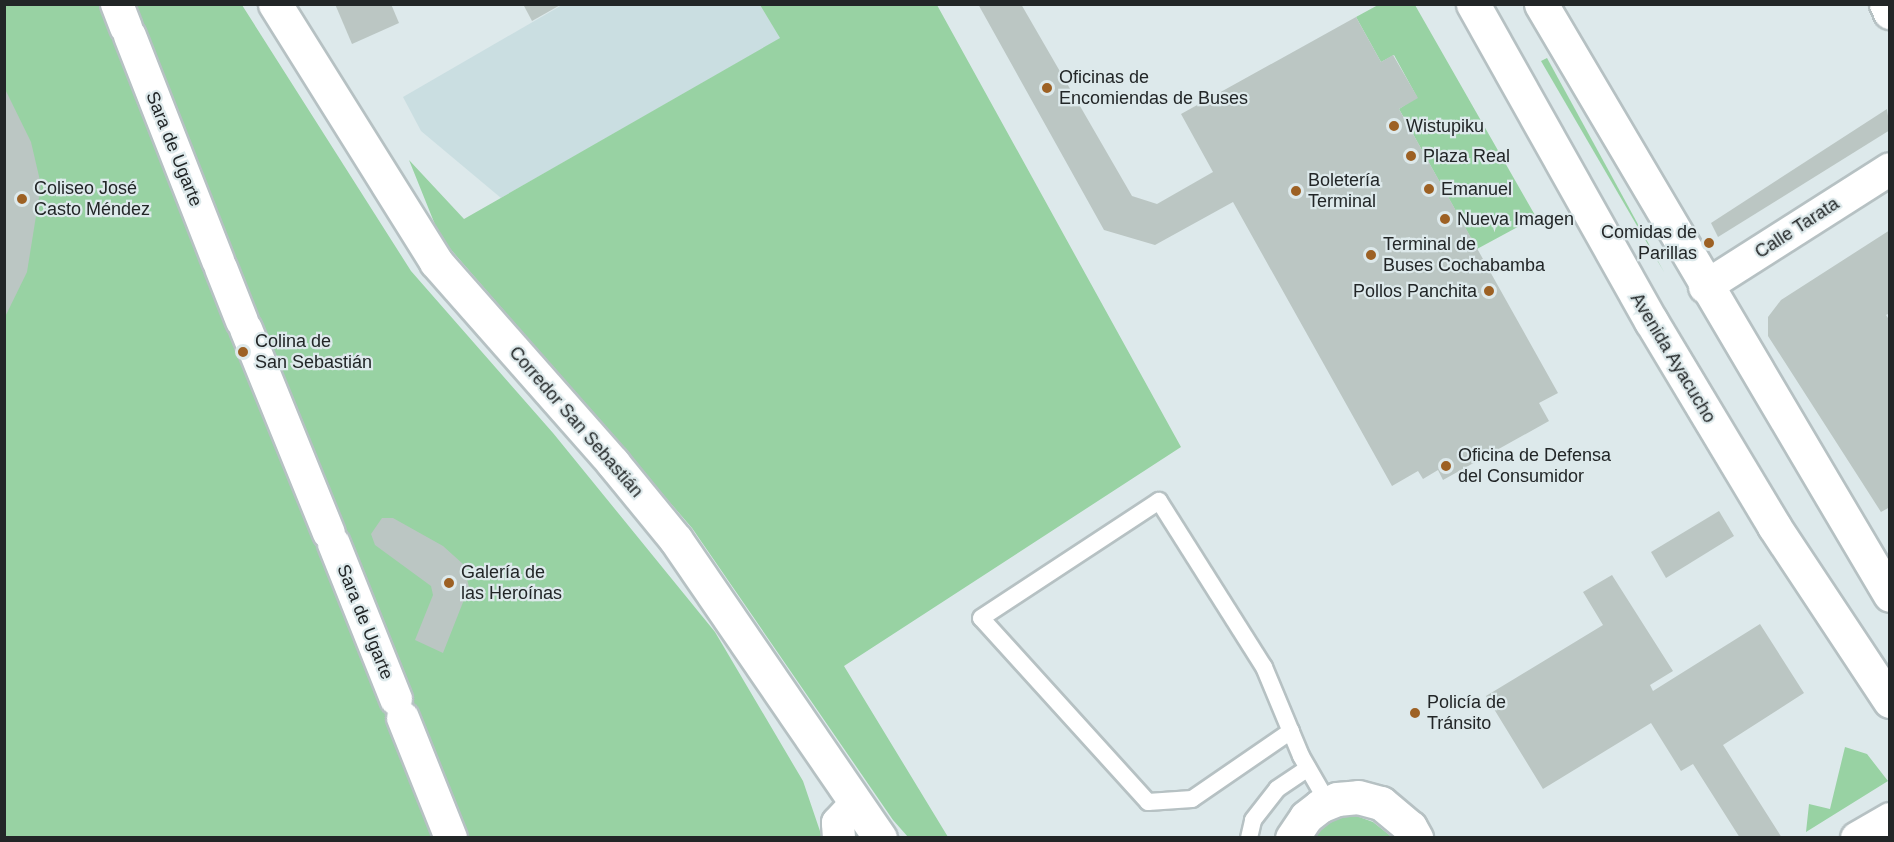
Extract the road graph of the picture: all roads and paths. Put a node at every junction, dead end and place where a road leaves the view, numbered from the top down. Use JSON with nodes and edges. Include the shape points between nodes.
{"nodes":[{"id":1,"x":275,"y":4,"type":"edge"},
{"id":2,"x":1473,"y":4,"type":"edge"},
{"id":3,"x":1886,"y":4,"type":"edge"},
{"id":4,"x":1549,"y":7,"type":"edge"},
{"id":5,"x":1890,"y":13,"type":"edge"},
{"id":6,"x":124,"y":22,"type":"edge"},
{"id":7,"x":1890,"y":169,"type":"edge"},
{"id":8,"x":1705,"y":287,"type":"junction"},
{"id":9,"x":1890,"y":595,"type":"edge"},
{"id":10,"x":1890,"y":700,"type":"edge"},
{"id":11,"x":1291,"y":731,"type":"junction"},
{"id":12,"x":1308,"y":768,"type":"junction"},
{"id":13,"x":1328,"y":803,"type":"junction"},
{"id":14,"x":856,"y":804,"type":"junction"},
{"id":15,"x":1890,"y":819,"type":"edge"},
{"id":16,"x":451,"y":837,"type":"edge"},
{"id":17,"x":839,"y":837,"type":"edge"},
{"id":18,"x":880,"y":837,"type":"edge"},
{"id":19,"x":1249,"y":837,"type":"edge"},
{"id":20,"x":1292,"y":837,"type":"edge"},
{"id":21,"x":1416,"y":837,"type":"edge"},
{"id":22,"x":1857,"y":837,"type":"edge"}],
"edges":[{"from":1,"to":14,"type":"main road","name":"Corredor San Sebastián","via":[[436,262],[614,463],[676,540]]},
{"from":2,"to":10,"type":"main road","name":"Avenida Ayacucho","via":[[1650,321],[1774,526]]},
{"from":3,"to":5,"type":"street"},
{"from":4,"to":8,"type":"main road"},
{"from":6,"to":16,"type":"street","name":"Sara de Ugarte"},
{"from":7,"to":8,"type":"street","name":"Calle Tarata"},
{"from":8,"to":9,"type":"main road"},
{"from":11,"to":11,"type":"lane","via":[[1264,667],[1159,501],[981,618],[1148,802],[1192,799]]},
{"from":11,"to":12,"type":"lane"},
{"from":12,"to":13,"type":"lane"},
{"from":12,"to":19,"type":"lane","via":[[1277,789],[1253,820]]},
{"from":13,"to":20,"type":"main road","via":[[1306,816]]},
{"from":13,"to":21,"type":"main road","via":[[1358,797],[1381,803]]},
{"from":14,"to":17,"type":"street","via":[[838,823]]},
{"from":14,"to":18,"type":"main road","name":"Corredor San Sebastián"},
{"from":15,"to":22,"type":"main road"}]}
